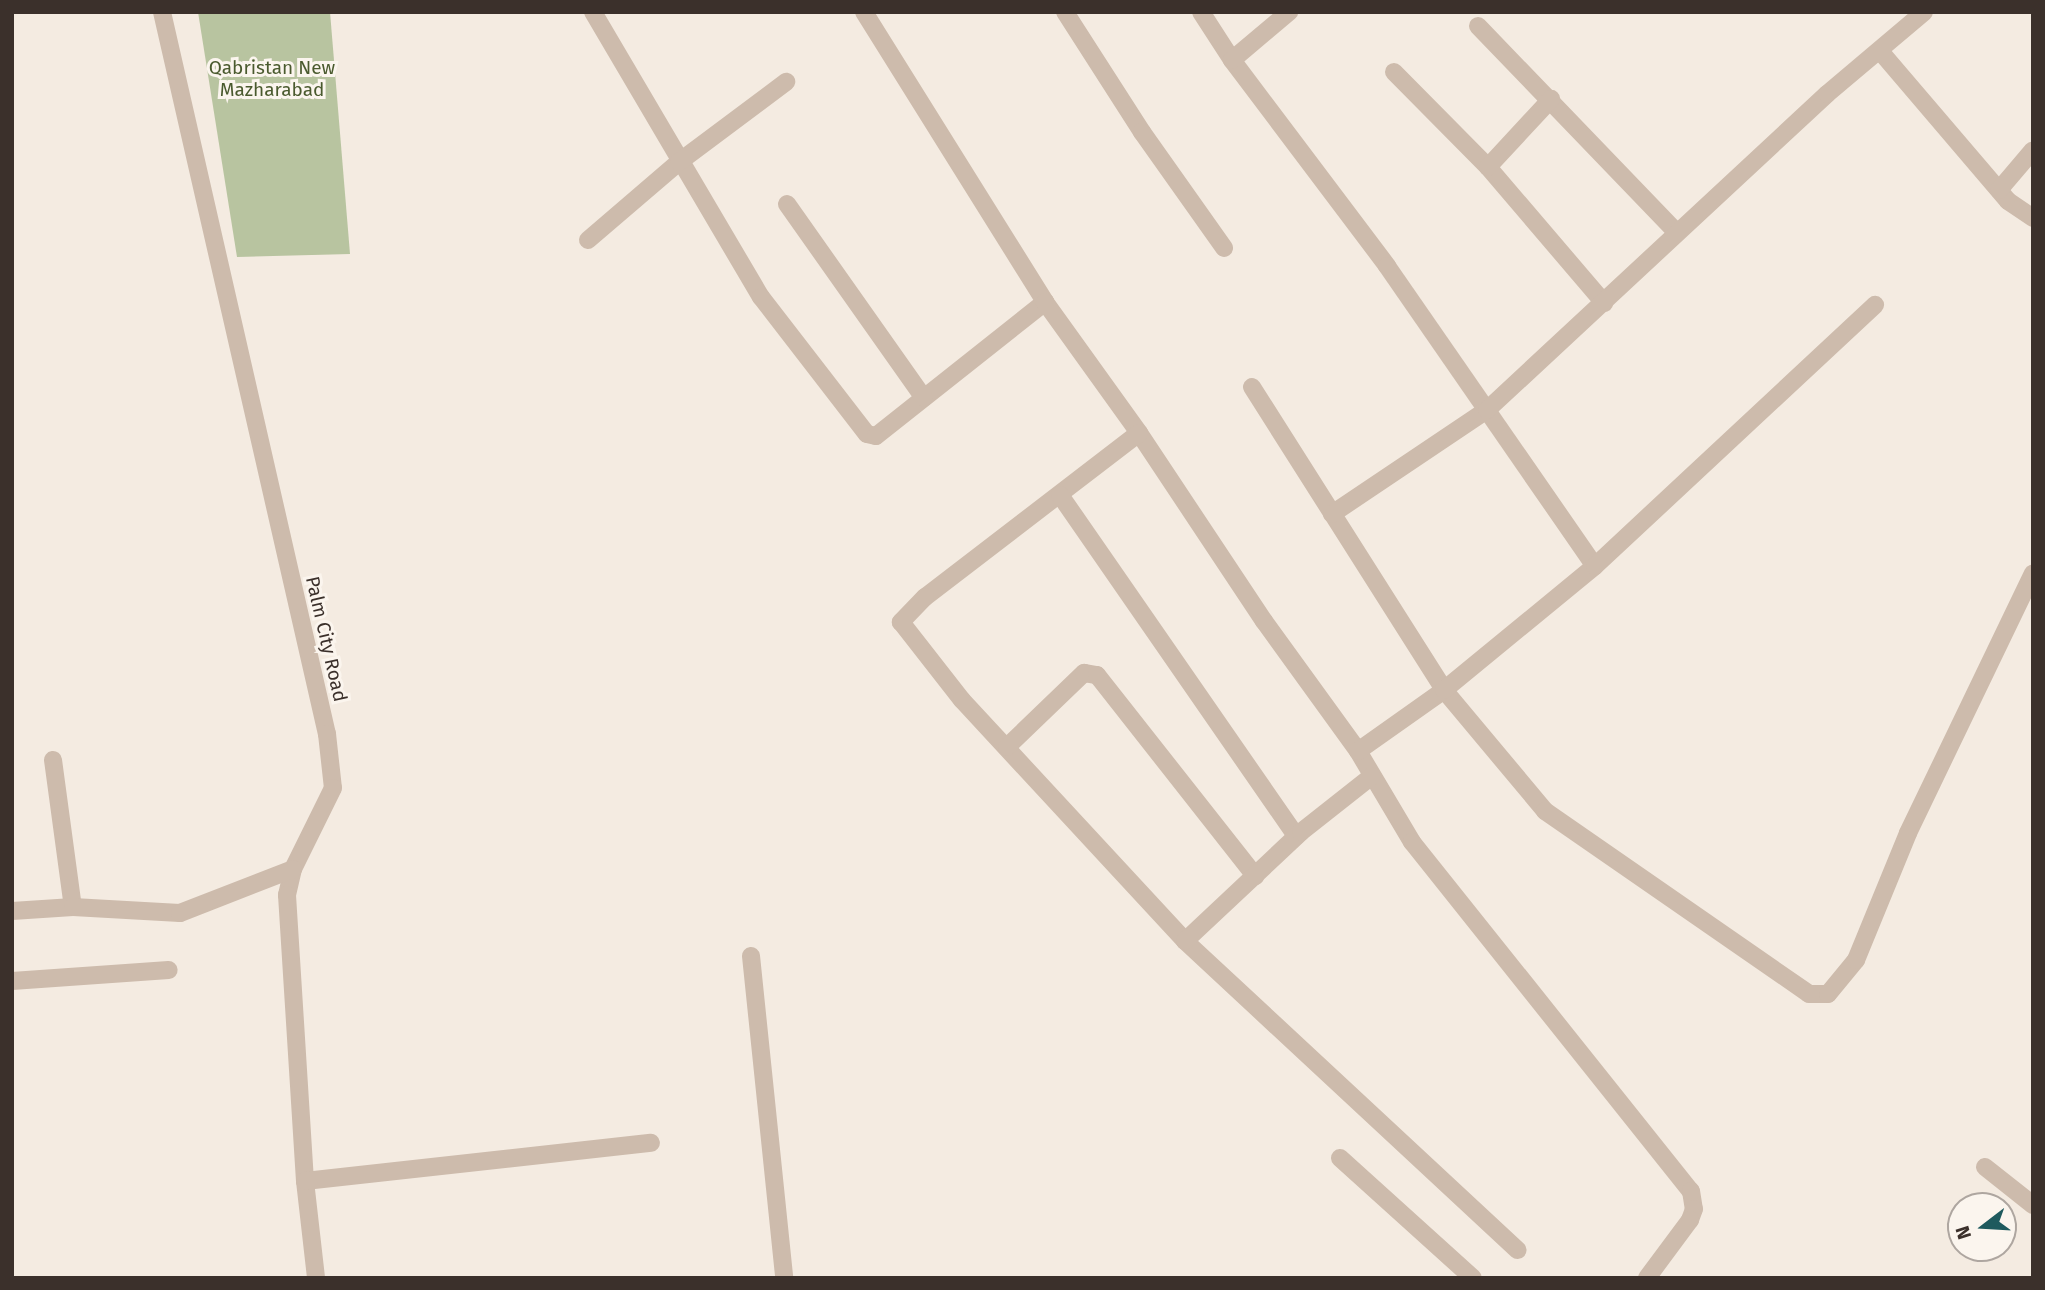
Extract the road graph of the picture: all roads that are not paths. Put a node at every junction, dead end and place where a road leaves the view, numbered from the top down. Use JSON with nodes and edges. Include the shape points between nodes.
{"nodes":[{"id":1,"x":162,"y":12,"type":"edge"},
{"id":2,"x":593,"y":12,"type":"edge"},
{"id":3,"x":864,"y":12,"type":"edge"},
{"id":4,"x":1065,"y":12,"type":"edge"},
{"id":5,"x":1201,"y":12,"type":"edge"},
{"id":6,"x":1289,"y":12,"type":"edge"},
{"id":7,"x":1924,"y":12,"type":"edge"},
{"id":8,"x":1478,"y":26,"type":"dead end"},
{"id":9,"x":1880,"y":51,"type":"junction"},
{"id":10,"x":1232,"y":60,"type":"junction"},
{"id":11,"x":1394,"y":72,"type":"dead end"},
{"id":12,"x":786,"y":82,"type":"dead end"},
{"id":13,"x":1551,"y":99,"type":"junction"},
{"id":14,"x":2033,"y":150,"type":"edge"},
{"id":15,"x":679,"y":162,"type":"junction"},
{"id":16,"x":1488,"y":167,"type":"junction"},
{"id":17,"x":1999,"y":190,"type":"junction"},
{"id":18,"x":787,"y":204,"type":"dead end"},
{"id":19,"x":2033,"y":219,"type":"edge"},
{"id":20,"x":1677,"y":233,"type":"junction"},
{"id":21,"x":588,"y":240,"type":"dead end"},
{"id":22,"x":1224,"y":248,"type":"dead end"},
{"id":23,"x":1045,"y":302,"type":"junction"},
{"id":24,"x":1604,"y":303,"type":"junction"},
{"id":25,"x":1875,"y":305,"type":"dead end"},
{"id":26,"x":1252,"y":387,"type":"dead end"},
{"id":27,"x":924,"y":398,"type":"junction"},
{"id":28,"x":1487,"y":410,"type":"junction"},
{"id":29,"x":1139,"y":433,"type":"junction"},
{"id":30,"x":1060,"y":495,"type":"junction"},
{"id":31,"x":1332,"y":514,"type":"junction"},
{"id":32,"x":1595,"y":566,"type":"junction"},
{"id":33,"x":2033,"y":573,"type":"edge"},
{"id":34,"x":2027,"y":599,"type":"edge"},
{"id":35,"x":1444,"y":690,"type":"junction"},
{"id":36,"x":1007,"y":747,"type":"junction"},
{"id":37,"x":1358,"y":751,"type":"junction"},
{"id":38,"x":53,"y":760,"type":"dead end"},
{"id":39,"x":1372,"y":776,"type":"junction"},
{"id":40,"x":1296,"y":836,"type":"junction"},
{"id":41,"x":293,"y":869,"type":"junction"},
{"id":42,"x":1255,"y":876,"type":"junction"},
{"id":43,"x":73,"y":907,"type":"junction"},
{"id":44,"x":12,"y":911,"type":"edge"},
{"id":45,"x":1185,"y":941,"type":"junction"},
{"id":46,"x":751,"y":956,"type":"dead end"},
{"id":47,"x":169,"y":970,"type":"dead end"},
{"id":48,"x":12,"y":981,"type":"edge"},
{"id":49,"x":651,"y":1143,"type":"dead end"},
{"id":50,"x":1340,"y":1158,"type":"dead end"},
{"id":51,"x":1985,"y":1167,"type":"dead end"},
{"id":52,"x":305,"y":1181,"type":"junction"},
{"id":53,"x":2033,"y":1205,"type":"edge"},
{"id":54,"x":1517,"y":1250,"type":"dead end"},
{"id":55,"x":316,"y":1278,"type":"edge"},
{"id":56,"x":784,"y":1278,"type":"edge"},
{"id":57,"x":1473,"y":1278,"type":"edge"},
{"id":58,"x":1647,"y":1278,"type":"edge"}],
"edges":[{"from":1,"to":41,"type":"street","name":"Palm City Road","via":[[327,734],[333,789]]},
{"from":2,"to":15,"type":"street"},
{"from":3,"to":23,"type":"street"},
{"from":4,"to":22,"type":"street"},
{"from":5,"to":10,"type":"street"},
{"from":6,"to":10,"type":"street"},
{"from":7,"to":9,"type":"street"},
{"from":8,"to":13,"type":"street"},
{"from":9,"to":17,"type":"street"},
{"from":9,"to":20,"type":"street"},
{"from":10,"to":28,"type":"street","via":[[1387,266]]},
{"from":11,"to":16,"type":"street"},
{"from":12,"to":15,"type":"street"},
{"from":13,"to":16,"type":"street"},
{"from":13,"to":20,"type":"street"},
{"from":14,"to":17,"type":"street"},
{"from":15,"to":21,"type":"street"},
{"from":15,"to":27,"type":"street","via":[[761,297],[867,434],[876,436]]},
{"from":16,"to":24,"type":"street"},
{"from":17,"to":19,"type":"street"},
{"from":18,"to":27,"type":"street"},
{"from":20,"to":24,"type":"street"},
{"from":23,"to":27,"type":"street"},
{"from":23,"to":29,"type":"street"},
{"from":24,"to":28,"type":"street"},
{"from":25,"to":32,"type":"street"},
{"from":26,"to":31,"type":"street"},
{"from":28,"to":31,"type":"street"},
{"from":28,"to":32,"type":"street"},
{"from":29,"to":30,"type":"street"},
{"from":29,"to":37,"type":"street","via":[[1264,621]]},
{"from":30,"to":36,"type":"street","via":[[925,597],[901,622]]},
{"from":30,"to":40,"type":"street"},
{"from":31,"to":35,"type":"street"},
{"from":32,"to":35,"type":"street"},
{"from":33,"to":34,"type":"street"},
{"from":34,"to":35,"type":"street","via":[[1908,833],[1856,960],[1828,994],[1809,993],[1545,811]]},
{"from":35,"to":37,"type":"street"},
{"from":36,"to":42,"type":"street","via":[[1084,673],[1097,675]]},
{"from":36,"to":45,"type":"street"},
{"from":37,"to":39,"type":"street"},
{"from":38,"to":43,"type":"street"},
{"from":39,"to":40,"type":"street"},
{"from":39,"to":58,"type":"street","via":[[1412,842],[1690,1191],[1694,1209],[1690,1220]]},
{"from":40,"to":42,"type":"street"},
{"from":41,"to":43,"type":"street","via":[[180,913]]},
{"from":41,"to":52,"type":"street","name":"Palm City Road","via":[[287,895]]},
{"from":42,"to":45,"type":"street"},
{"from":43,"to":44,"type":"street"},
{"from":45,"to":54,"type":"street"},
{"from":46,"to":56,"type":"street"},
{"from":47,"to":48,"type":"street"},
{"from":49,"to":52,"type":"street"},
{"from":50,"to":57,"type":"street"},
{"from":51,"to":53,"type":"street"},
{"from":52,"to":55,"type":"street","name":"Palm City Road"}]}
